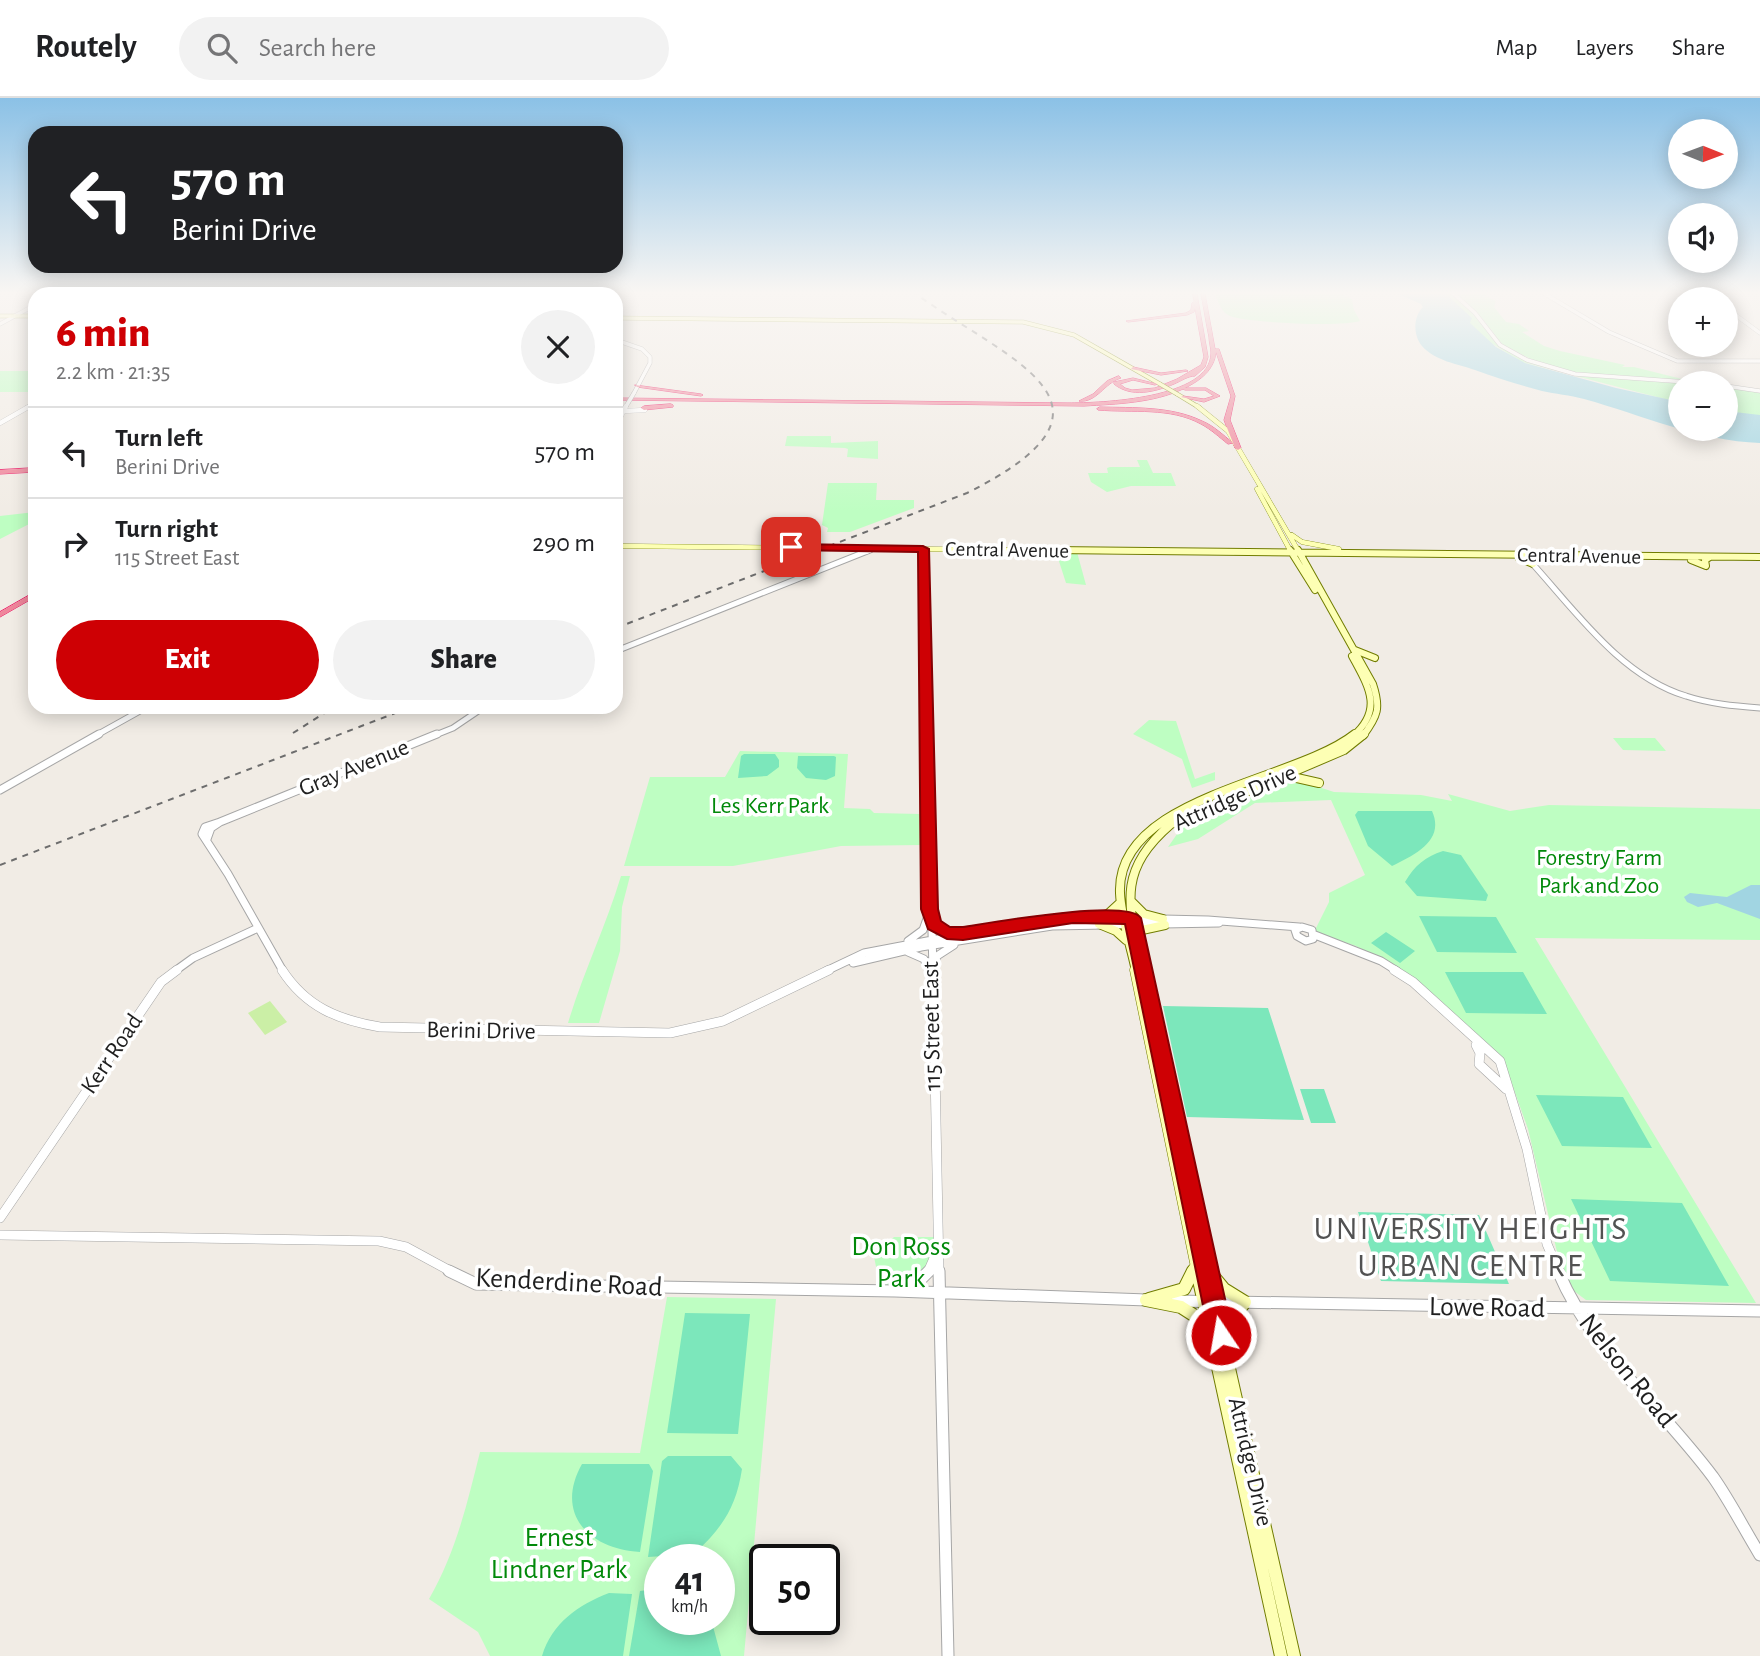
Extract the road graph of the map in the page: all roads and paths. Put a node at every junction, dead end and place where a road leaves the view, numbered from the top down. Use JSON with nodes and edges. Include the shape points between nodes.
{"nodes":[{"id":1,"x":648,"y":367,"type":"edge"},
{"id":2,"x":1124,"y":367,"type":"edge"},
{"id":3,"x":1124,"y":367,"type":"edge"},
{"id":4,"x":1194,"y":367,"type":"edge"},
{"id":5,"x":1196,"y":367,"type":"edge"},
{"id":6,"x":1202,"y":367,"type":"edge"},
{"id":7,"x":1210,"y":367,"type":"edge"},
{"id":8,"x":1222,"y":367,"type":"edge"},
{"id":9,"x":1550,"y":367,"type":"edge"},
{"id":10,"x":1223,"y":370,"type":"junction"},
{"id":11,"x":1131,"y":371,"type":"junction"},
{"id":12,"x":1142,"y":375,"type":"joint"},
{"id":13,"x":1668,"y":381,"type":"edge"},
{"id":14,"x":1157,"y":385,"type":"junction"},
{"id":15,"x":1738,"y":388,"type":"edge"},
{"id":16,"x":635,"y":390,"type":"junction"},
{"id":17,"x":1760,"y":391,"type":"edge"},
{"id":18,"x":1178,"y":395,"type":"junction"},
{"id":19,"x":623,"y":398,"type":"edge"},
{"id":20,"x":623,"y":398,"type":"edge"},
{"id":21,"x":796,"y":399,"type":"junction"},
{"id":22,"x":788,"y":402,"type":"junction"},
{"id":23,"x":1058,"y":402,"type":"junction"},
{"id":24,"x":628,"y":404,"type":"junction"},
{"id":25,"x":897,"y":404,"type":"junction"},
{"id":26,"x":1195,"y":406,"type":"junction"},
{"id":27,"x":28,"y":407,"type":"edge"},
{"id":28,"x":635,"y":408,"type":"junction"},
{"id":29,"x":1047,"y":408,"type":"junction"},
{"id":30,"x":647,"y":409,"type":"joint"},
{"id":31,"x":624,"y":411,"type":"joint"},
{"id":32,"x":1,"y":422,"type":"edge"},
{"id":33,"x":1230,"y":443,"type":"junction"},
{"id":34,"x":1238,"y":448,"type":"junction"},
{"id":35,"x":28,"y":468,"type":"edge"},
{"id":36,"x":0,"y":470,"type":"edge"},
{"id":37,"x":1276,"y":524,"type":"junction"},
{"id":38,"x":1286,"y":528,"type":"junction"},
{"id":39,"x":1284,"y":541,"type":"junction"},
{"id":40,"x":623,"y":546,"type":"edge"},
{"id":41,"x":866,"y":548,"type":"junction"},
{"id":42,"x":876,"y":548,"type":"junction"},
{"id":43,"x":923,"y":549,"type":"junction"},
{"id":44,"x":1349,"y":551,"type":"junction"},
{"id":45,"x":1274,"y":552,"type":"junction"},
{"id":46,"x":1295,"y":553,"type":"junction"},
{"id":47,"x":861,"y":554,"type":"junction"},
{"id":48,"x":1319,"y":554,"type":"junction"},
{"id":49,"x":1524,"y":555,"type":"junction"},
{"id":50,"x":1506,"y":556,"type":"junction"},
{"id":51,"x":1539,"y":556,"type":"junction"},
{"id":52,"x":1760,"y":556,"type":"edge"},
{"id":53,"x":1533,"y":564,"type":"junction"},
{"id":54,"x":1306,"y":565,"type":"junction"},
{"id":55,"x":28,"y":591,"type":"edge"},
{"id":56,"x":28,"y":598,"type":"edge"},
{"id":57,"x":0,"y":608,"type":"edge"},
{"id":58,"x":0,"y":615,"type":"edge"},
{"id":59,"x":623,"y":648,"type":"edge"},
{"id":60,"x":1354,"y":649,"type":"junction"},
{"id":61,"x":1365,"y":668,"type":"junction"},
{"id":62,"x":1760,"y":709,"type":"edge"},
{"id":63,"x":135,"y":714,"type":"edge"},
{"id":64,"x":474,"y":714,"type":"edge"},
{"id":65,"x":1312,"y":764,"type":"junction"},
{"id":66,"x":1281,"y":776,"type":"junction"},
{"id":67,"x":0,"y":790,"type":"edge"},
{"id":68,"x":207,"y":839,"type":"joint"},
{"id":69,"x":1129,"y":899,"type":"junction"},
{"id":70,"x":1120,"y":903,"type":"junction"},
{"id":71,"x":930,"y":909,"type":"junction"},
{"id":72,"x":1098,"y":921,"type":"junction"},
{"id":73,"x":1128,"y":921,"type":"junction"},
{"id":74,"x":1164,"y":922,"type":"junction"},
{"id":75,"x":258,"y":928,"type":"junction"},
{"id":76,"x":1297,"y":930,"type":"junction"},
{"id":77,"x":966,"y":937,"type":"junction"},
{"id":78,"x":1314,"y":937,"type":"junction"},
{"id":79,"x":931,"y":942,"type":"junction"},
{"id":80,"x":1132,"y":942,"type":"junction"},
{"id":81,"x":899,"y":948,"type":"junction"},
{"id":82,"x":931,"y":975,"type":"junction"},
{"id":83,"x":1472,"y":1038,"type":"junction"},
{"id":84,"x":1491,"y":1056,"type":"junction"},
{"id":85,"x":1479,"y":1058,"type":"junction"},
{"id":86,"x":1496,"y":1072,"type":"junction"},
{"id":87,"x":0,"y":1218,"type":"edge"},
{"id":88,"x":0,"y":1235,"type":"edge"},
{"id":89,"x":937,"y":1245,"type":"junction"},
{"id":90,"x":1202,"y":1266,"type":"junction"},
{"id":91,"x":895,"y":1291,"type":"junction"},
{"id":92,"x":938,"y":1293,"type":"junction"},
{"id":93,"x":1146,"y":1300,"type":"junction"},
{"id":94,"x":1209,"y":1302,"type":"junction"},
{"id":95,"x":1245,"y":1303,"type":"junction"},
{"id":96,"x":1577,"y":1309,"type":"junction"},
{"id":97,"x":1760,"y":1311,"type":"edge"},
{"id":98,"x":1209,"y":1325,"type":"junction"},
{"id":99,"x":1221,"y":1335,"type":"junction"},
{"id":100,"x":1760,"y":1555,"type":"edge"},
{"id":101,"x":947,"y":1656,"type":"edge"},
{"id":102,"x":1281,"y":1656,"type":"edge"},
{"id":103,"x":1294,"y":1656,"type":"edge"}],
"edges":[{"from":1,"to":16,"type":"street"},
{"from":2,"to":11,"type":"main road"},
{"from":3,"to":11,"type":"main road"},
{"from":4,"to":11,"type":"highway","via":[[1176,374]]},
{"from":5,"to":14,"type":"highway","via":[[1188,375],[1150,390],[1129,391],[1116,383],[1133,379]]},
{"from":6,"to":23,"type":"highway","via":[[1166,388],[1117,399]]},
{"from":7,"to":25,"type":"highway","via":[[1188,384],[1152,397],[1079,405]]},
{"from":8,"to":10,"type":"highway"},
{"from":9,"to":13,"type":"street","via":[[1590,377]]},
{"from":10,"to":26,"type":"highway","via":[[1229,397],[1222,403]]},
{"from":10,"to":34,"type":"highway","via":[[1233,396],[1227,420]]},
{"from":11,"to":12,"type":"highway"},
{"from":11,"to":23,"type":"highway","via":[[1107,381],[1094,397]]},
{"from":12,"to":14,"type":"main road"},
{"from":14,"to":18,"type":"main road","bridge":true},
{"from":15,"to":17,"type":"street"},
{"from":16,"to":21,"type":"highway"},
{"from":16,"to":24,"type":"street","bridge":true},
{"from":18,"to":26,"type":"main road","name":"Attridge Drive"},
{"from":18,"to":26,"type":"main road","name":"Attridge Drive"},
{"from":18,"to":29,"type":"highway","via":[[1204,401],[1218,396],[1193,388],[1124,406]]},
{"from":19,"to":21,"type":"highway"},
{"from":20,"to":22,"type":"highway"},
{"from":21,"to":23,"type":"highway"},
{"from":22,"to":25,"type":"highway"},
{"from":22,"to":30,"type":"highway"},
{"from":24,"to":28,"type":"street"},
{"from":24,"to":31,"type":"street"},
{"from":25,"to":29,"type":"highway"},
{"from":26,"to":33,"type":"main road","name":"Attridge Drive"},
{"from":26,"to":34,"type":"main road","name":"Attridge Drive","via":[[1222,424]]},
{"from":27,"to":32,"type":"street"},
{"from":28,"to":30,"type":"street"},
{"from":28,"to":31,"type":"street"},
{"from":29,"to":33,"type":"highway","via":[[1175,414],[1202,423]]},
{"from":33,"to":37,"type":"main road","name":"Attridge Drive"},
{"from":34,"to":38,"type":"main road","name":"Attridge Drive"},
{"from":35,"to":36,"type":"highway"},
{"from":37,"to":39,"type":"main road","name":"Attridge Drive"},
{"from":37,"to":46,"type":"main road"},
{"from":38,"to":44,"type":"main road","via":[[1302,542]]},
{"from":38,"to":46,"type":"main road","name":"Attridge Drive"},
{"from":39,"to":45,"type":"main road"},
{"from":39,"to":46,"type":"main road","name":"Attridge Drive"},
{"from":40,"to":41,"type":"main road","name":"Central Avenue"},
{"from":41,"to":42,"type":"main road","name":"Central Avenue"},
{"from":41,"to":47,"type":"street"},
{"from":42,"to":43,"type":"main road","name":"Central Avenue"},
{"from":42,"to":47,"type":"street"},
{"from":43,"to":45,"type":"main road","name":"Central Avenue"},
{"from":43,"to":71,"type":"street","name":"115 Street East"},
{"from":44,"to":46,"type":"main road","name":"Central Avenue"},
{"from":44,"to":49,"type":"main road","name":"Central Avenue"},
{"from":45,"to":46,"type":"main road"},
{"from":45,"to":46,"type":"main road","name":"Central Avenue"},
{"from":46,"to":48,"type":"main road","name":"Central Avenue"},
{"from":46,"to":54,"type":"main road","name":"Attridge Drive"},
{"from":46,"to":70,"type":"main road","name":"Attridge Drive","via":[[1367,685],[1371,703],[1366,721],[1342,744],[1186,809],[1152,829],[1127,861]]},
{"from":47,"to":59,"type":"street"},
{"from":48,"to":50,"type":"main road","name":"Central Avenue"},
{"from":48,"to":54,"type":"main road","via":[[1307,557]]},
{"from":49,"to":50,"type":"main road","name":"Central Avenue"},
{"from":49,"to":51,"type":"main road","name":"Central Avenue"},
{"from":49,"to":52,"type":"main road","name":"Central Avenue"},
{"from":49,"to":53,"type":"street"},
{"from":50,"to":53,"type":"main road"},
{"from":51,"to":52,"type":"main road","name":"Central Avenue","via":[[1674,557],[1706,566],[1710,557]]},
{"from":51,"to":53,"type":"main road"},
{"from":53,"to":62,"type":"street","via":[[1641,676],[1696,700]]},
{"from":54,"to":60,"type":"main road","name":"Attridge Drive"},
{"from":55,"to":57,"type":"highway"},
{"from":56,"to":58,"type":"highway"},
{"from":60,"to":61,"type":"main road","name":"Attridge Drive"},
{"from":60,"to":61,"type":"main road","via":[[1375,658]]},
{"from":61,"to":65,"type":"main road","name":"Attridge Drive","via":[[1378,702],[1371,727],[1344,750]]},
{"from":63,"to":67,"type":"street"},
{"from":64,"to":68,"type":"street","name":"Gray Avenue","via":[[453,728],[220,822],[211,828]]},
{"from":65,"to":66,"type":"main road","name":"Attridge Drive"},
{"from":65,"to":66,"type":"main road","via":[[1309,773],[1319,783]]},
{"from":66,"to":69,"type":"main road","name":"Attridge Drive","via":[[1186,816],[1150,840],[1132,873]]},
{"from":68,"to":75,"type":"street","name":"Berini Drive"},
{"from":69,"to":73,"type":"main road","name":"Attridge Drive"},
{"from":69,"to":74,"type":"main road","via":[[1135,909]]},
{"from":70,"to":72,"type":"main road"},
{"from":70,"to":73,"type":"main road","name":"Attridge Drive"},
{"from":71,"to":77,"type":"street","via":[[937,928]]},
{"from":71,"to":79,"type":"street","name":"115 Street East"},
{"from":71,"to":81,"type":"street","via":[[923,930]]},
{"from":72,"to":73,"type":"street","name":"Berini Drive"},
{"from":72,"to":77,"type":"street","name":"Berini Drive"},
{"from":72,"to":80,"type":"main road"},
{"from":73,"to":74,"type":"street"},
{"from":73,"to":80,"type":"main road","name":"Attridge Drive"},
{"from":74,"to":76,"type":"street","via":[[1273,924]]},
{"from":74,"to":80,"type":"main road","via":[[1142,930]]},
{"from":75,"to":81,"type":"street","name":"Berini Drive","via":[[286,976],[309,1001],[359,1024],[406,1029],[670,1033],[723,1021],[838,967]]},
{"from":75,"to":87,"type":"street","name":"Kerr Road","via":[[193,958],[161,982]]},
{"from":76,"to":78,"type":"street","via":[[1309,928]]},
{"from":76,"to":78,"type":"street","via":[[1302,940]]},
{"from":77,"to":79,"type":"street","name":"Berini Drive"},
{"from":77,"to":82,"type":"street","via":[[937,956]]},
{"from":78,"to":83,"type":"street","name":"Nelson Road","via":[[1381,961],[1413,982]]},
{"from":79,"to":81,"type":"street","name":"Berini Drive"},
{"from":79,"to":82,"type":"street","name":"115 Street East"},
{"from":80,"to":90,"type":"main road","name":"Attridge Drive"},
{"from":81,"to":82,"type":"street","via":[[924,959]]},
{"from":82,"to":89,"type":"street","name":"115 Street East"},
{"from":83,"to":84,"type":"street","name":"Nelson Road"},
{"from":83,"to":85,"type":"street","name":"Nelson Road"},
{"from":84,"to":85,"type":"street"},
{"from":84,"to":86,"type":"street","name":"Nelson Road","via":[[1501,1064]]},
{"from":85,"to":86,"type":"street","name":"Nelson Road","via":[[1481,1067]]},
{"from":86,"to":96,"type":"street","name":"Nelson Road","via":[[1527,1149],[1547,1244]]},
{"from":88,"to":91,"type":"street","name":"Kenderdine Road","via":[[379,1241],[415,1249],[476,1284]]},
{"from":89,"to":91,"type":"street","via":[[931,1271],[920,1283]]},
{"from":89,"to":92,"type":"street","name":"115 Street East"},
{"from":90,"to":93,"type":"main road","via":[[1184,1289]]},
{"from":90,"to":94,"type":"main road","name":"Attridge Drive"},
{"from":90,"to":95,"type":"main road"},
{"from":91,"to":92,"type":"street","name":"Kenderdine Road"},
{"from":92,"to":93,"type":"street","name":"Kenderdine Road"},
{"from":92,"to":101,"type":"street"},
{"from":93,"to":94,"type":"street","name":"Kenderdine Road"},
{"from":93,"to":98,"type":"main road","via":[[1181,1307]]},
{"from":94,"to":95,"type":"street","name":"Lowe Road"},
{"from":94,"to":98,"type":"main road","name":"Attridge Drive"},
{"from":94,"to":99,"type":"main road","name":"Attridge Drive"},
{"from":95,"to":96,"type":"street","name":"Lowe Road"},
{"from":95,"to":99,"type":"main road"},
{"from":96,"to":97,"type":"street","name":"Lowe Road"},
{"from":96,"to":100,"type":"street","name":"Nelson Road","via":[[1605,1352],[1713,1477]]},
{"from":98,"to":102,"type":"main road","name":"Attridge Drive"},
{"from":99,"to":103,"type":"main road","name":"Attridge Drive"}]}
